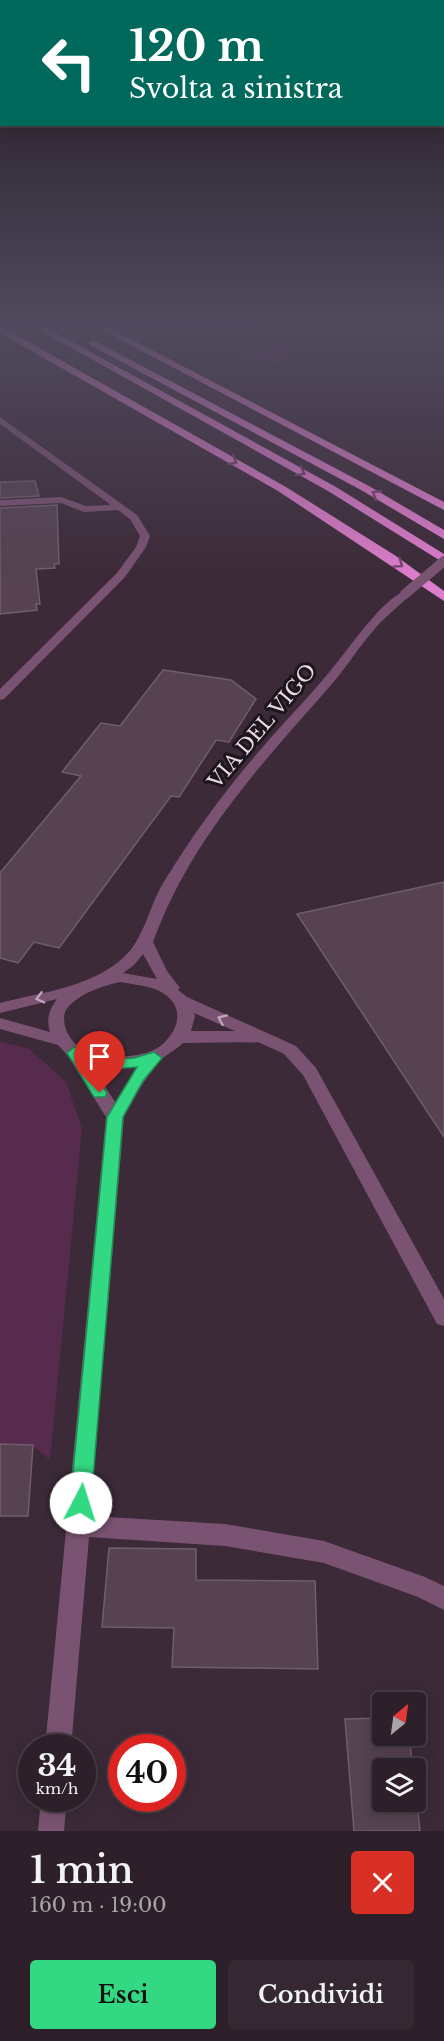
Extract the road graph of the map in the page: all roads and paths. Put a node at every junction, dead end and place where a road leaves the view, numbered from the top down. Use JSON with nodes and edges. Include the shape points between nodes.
{"nodes":[{"id":1,"x":139,"y":407,"type":"edge"},
{"id":2,"x":184,"y":407,"type":"edge"},
{"id":3,"x":214,"y":407,"type":"edge"},
{"id":4,"x":254,"y":407,"type":"edge"},
{"id":5,"x":0,"y":420,"type":"edge"},
{"id":6,"x":0,"y":503,"type":"edge"},
{"id":7,"x":120,"y":507,"type":"junction"},
{"id":8,"x":444,"y":507,"type":"edge"},
{"id":9,"x":444,"y":535,"type":"edge"},
{"id":10,"x":444,"y":560,"type":"edge"},
{"id":11,"x":444,"y":597,"type":"edge"},
{"id":12,"x":0,"y":696,"type":"edge"},
{"id":13,"x":145,"y":942,"type":"junction"},
{"id":14,"x":99,"y":981,"type":"junction"},
{"id":15,"x":79,"y":989,"type":"junction"},
{"id":16,"x":180,"y":998,"type":"junction"},
{"id":17,"x":0,"y":1008,"type":"edge"},
{"id":18,"x":0,"y":1023,"type":"edge"},
{"id":19,"x":262,"y":1036,"type":"junction"},
{"id":20,"x":183,"y":1037,"type":"junction"},
{"id":21,"x":68,"y":1047,"type":"junction"},
{"id":22,"x":154,"y":1058,"type":"junction"},
{"id":23,"x":115,"y":1117,"type":"junction"},
{"id":24,"x":444,"y":1318,"type":"edge"},
{"id":25,"x":79,"y":1526,"type":"junction"},
{"id":26,"x":444,"y":1599,"type":"edge"},
{"id":27,"x":59,"y":1734,"type":"edge"},
{"id":28,"x":53,"y":1812,"type":"edge"},
{"id":29,"x":51,"y":1831,"type":"edge"}],
"edges":[{"from":1,"to":11,"type":"highway","one_way":true,"via":[[297,498]]},
{"from":2,"to":10,"type":"highway","one_way":true,"via":[[332,489]]},
{"from":9,"to":3,"type":"highway","one_way":true,"via":[[357,483]]},
{"from":4,"to":8,"type":"highway"},
{"from":5,"to":7,"type":"street"},
{"from":6,"to":7,"type":"street","via":[[61,500],[84,510]]},
{"from":7,"to":12,"type":"street","via":[[134,517],[145,536],[141,547],[122,575]]},
{"from":10,"to":13,"type":"street","name":"VIA DEL VIGO","bridge":true,"via":[[369,628],[209,822],[170,883]]},
{"from":13,"to":14,"type":"street","name":"VIA DEL VIGO","via":[[128,962]]},
{"from":13,"to":16,"type":"street","via":[[160,974]]},
{"from":14,"to":15,"type":"street"},
{"from":14,"to":16,"type":"street","via":[[120,977],[142,979],[162,984]]},
{"from":15,"to":17,"type":"street","one_way":true},
{"from":15,"to":21,"type":"street","via":[[65,1000],[57,1014],[56,1028]]},
{"from":19,"to":16,"type":"street","one_way":true},
{"from":16,"to":20,"type":"street","via":[[187,1008],[188,1023]]},
{"from":18,"to":21,"type":"street"},
{"from":19,"to":20,"type":"street"},
{"from":19,"to":24,"type":"street","via":[[290,1050],[310,1072]]},
{"from":20,"to":22,"type":"street"},
{"from":21,"to":22,"type":"street","via":[[92,1060],[112,1064]]},
{"from":21,"to":23,"type":"street"},
{"from":22,"to":23,"type":"street","via":[[137,1078]]},
{"from":23,"to":25,"type":"street"},
{"from":25,"to":26,"type":"street","via":[[225,1534],[324,1552],[425,1588]]},
{"from":25,"to":27,"type":"street"},
{"from":28,"to":29,"type":"street"}]}
